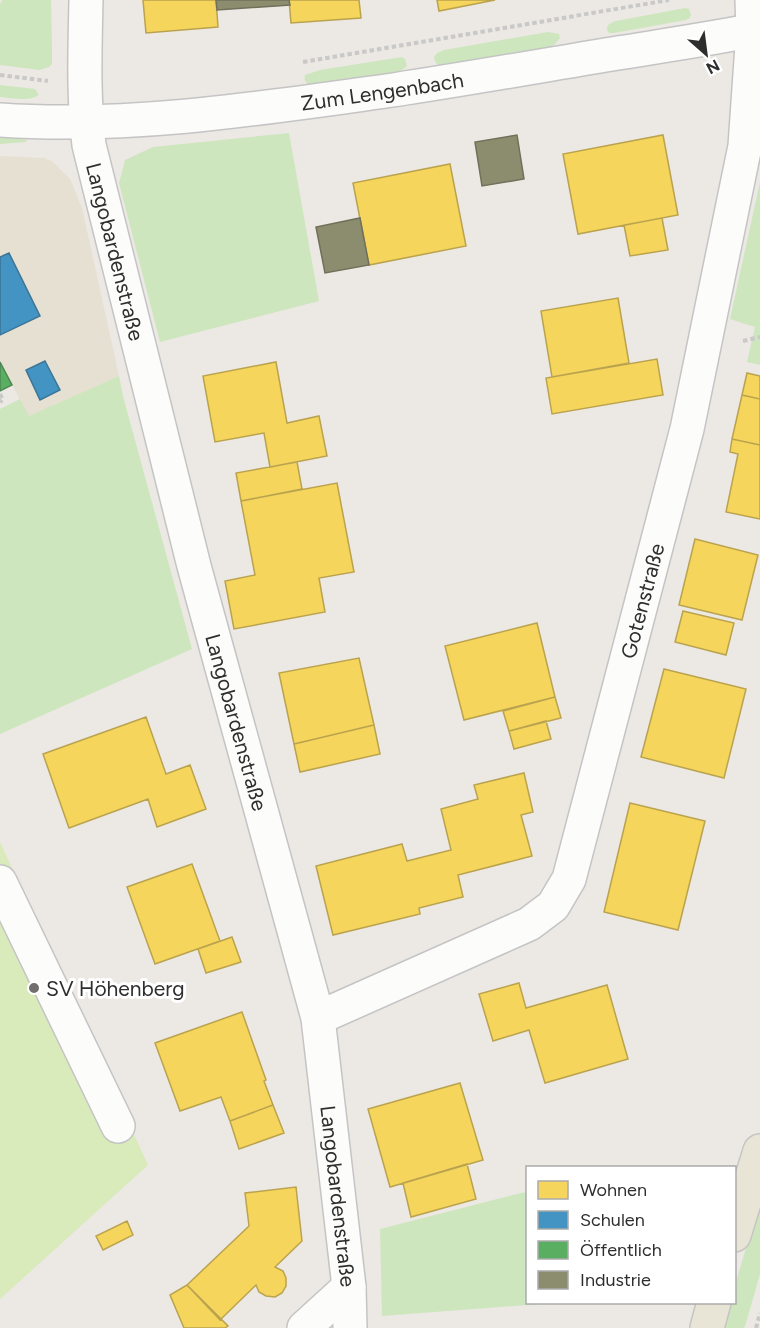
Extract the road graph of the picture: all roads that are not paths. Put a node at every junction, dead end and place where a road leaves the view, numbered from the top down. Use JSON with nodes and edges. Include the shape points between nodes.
{"nodes":[{"id":1,"x":86,"y":0,"type":"edge"},
{"id":2,"x":755,"y":20,"type":"edge"},
{"id":3,"x":0,"y":120,"type":"edge"},
{"id":4,"x":86,"y":123,"type":"junction"},
{"id":5,"x":752,"y":146,"type":"edge"},
{"id":6,"x":0,"y":882,"type":"edge"},
{"id":7,"x":318,"y":1018,"type":"junction"},
{"id":8,"x":118,"y":1126,"type":"dead end"},
{"id":9,"x":760,"y":1151,"type":"edge"},
{"id":10,"x":736,"y":1232,"type":"edge"},
{"id":11,"x":349,"y":1287,"type":"junction"},
{"id":12,"x":713,"y":1304,"type":"edge"},
{"id":13,"x":304,"y":1328,"type":"edge"},
{"id":14,"x":350,"y":1328,"type":"edge"},
{"id":15,"x":707,"y":1328,"type":"edge"}],
"edges":[{"from":1,"to":4,"type":"street","name":"Langobardenstraße"},
{"from":2,"to":4,"type":"street","name":"Zum Lengenbach","via":[[486,75],[196,115]]},
{"from":2,"to":5,"type":"street","name":"Gotenstraße"},
{"from":3,"to":4,"type":"street","name":"Zum Lengenbach"},
{"from":4,"to":7,"type":"street","name":"Langobardenstraße","via":[[194,566]]},
{"from":5,"to":7,"type":"street","name":"Gotenstraße","via":[[687,429],[568,879],[553,906],[529,924]]},
{"from":6,"to":8,"type":"street"},
{"from":7,"to":11,"type":"street","name":"Langobardenstraße"},
{"from":9,"to":10,"type":"main road"},
{"from":11,"to":13,"type":"street"},
{"from":11,"to":14,"type":"street","name":"Langobardenstraße"},
{"from":12,"to":15,"type":"main road"}]}
